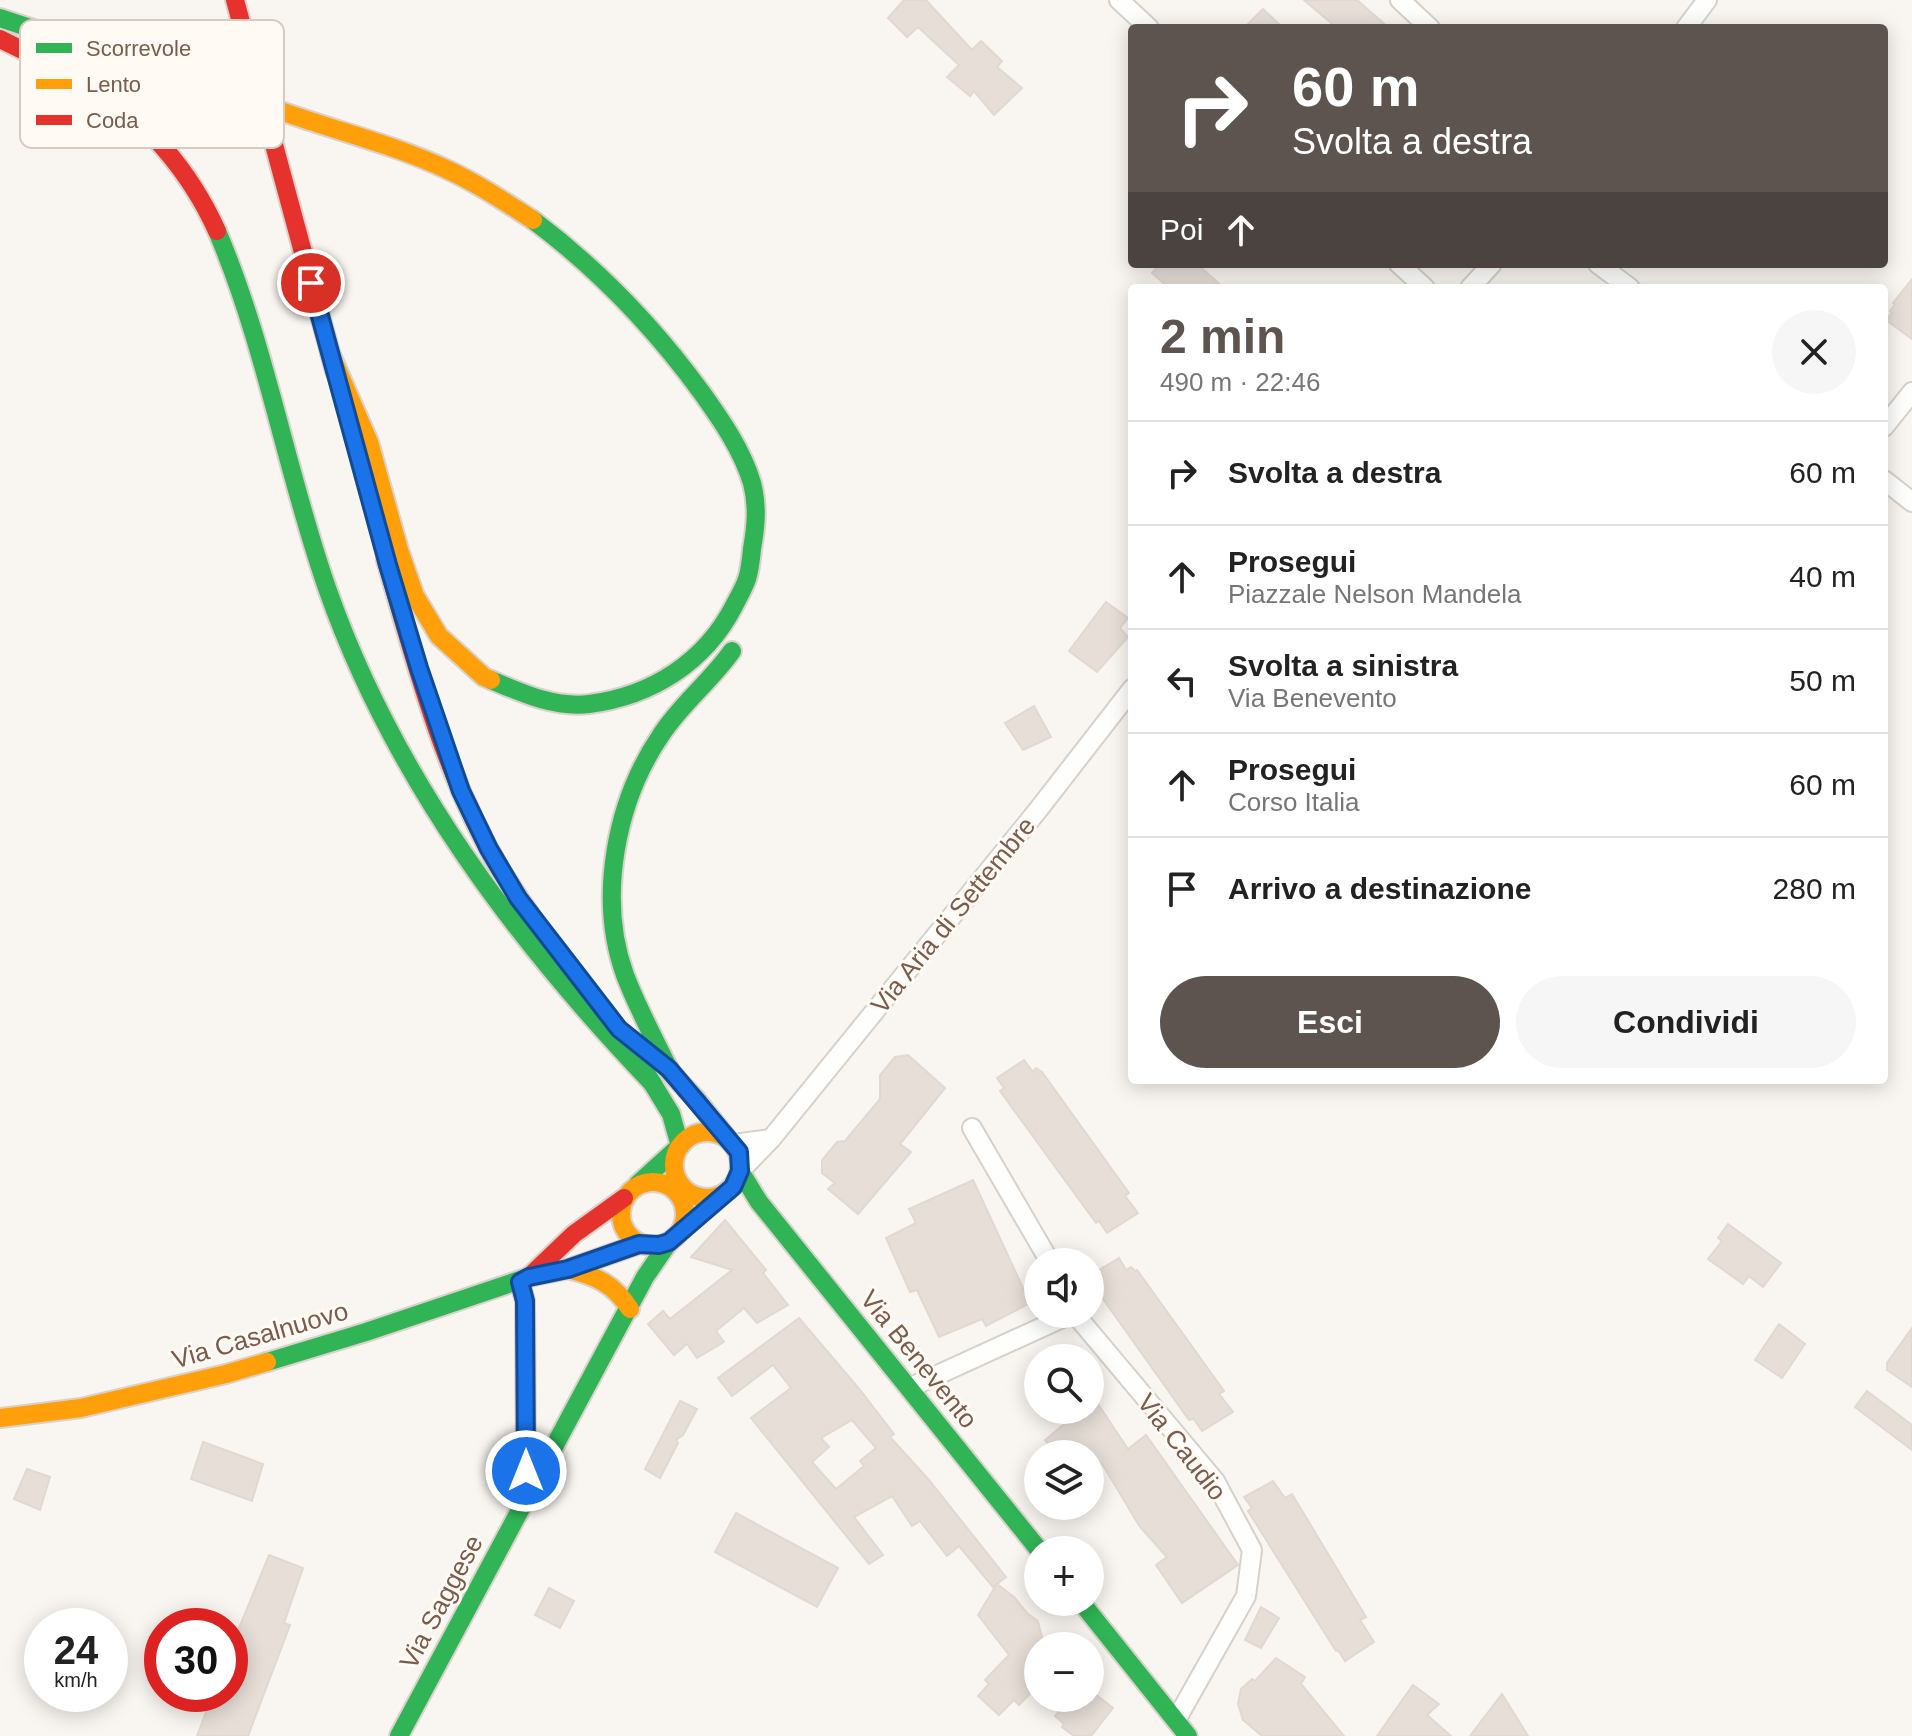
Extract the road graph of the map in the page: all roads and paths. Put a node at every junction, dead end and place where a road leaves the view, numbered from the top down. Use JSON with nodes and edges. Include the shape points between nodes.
{"nodes":[{"id":1,"x":235,"y":0,"type":"edge"},
{"id":2,"x":1119,"y":0,"type":"edge"},
{"id":3,"x":1400,"y":0,"type":"edge"},
{"id":4,"x":1707,"y":0,"type":"edge"},
{"id":5,"x":0,"y":18,"type":"edge"},
{"id":6,"x":240,"y":20,"type":"edge"},
{"id":7,"x":1145,"y":24,"type":"edge"},
{"id":8,"x":1426,"y":24,"type":"edge"},
{"id":9,"x":1689,"y":24,"type":"edge"},
{"id":10,"x":20,"y":25,"type":"edge"},
{"id":11,"x":0,"y":39,"type":"edge"},
{"id":12,"x":20,"y":50,"type":"edge"},
{"id":13,"x":284,"y":112,"type":"edge"},
{"id":14,"x":413,"y":135,"type":"dead end"},
{"id":15,"x":442,"y":147,"type":"dead end"},
{"id":16,"x":163,"y":148,"type":"edge"},
{"id":17,"x":275,"y":148,"type":"edge"},
{"id":18,"x":1403,"y":268,"type":"edge"},
{"id":19,"x":1488,"y":268,"type":"edge"},
{"id":20,"x":1603,"y":268,"type":"edge"},
{"id":21,"x":1421,"y":284,"type":"edge"},
{"id":22,"x":1474,"y":284,"type":"edge"},
{"id":23,"x":1625,"y":284,"type":"edge"},
{"id":24,"x":330,"y":353,"type":"junction"},
{"id":25,"x":1912,"y":392,"type":"edge"},
{"id":26,"x":1888,"y":422,"type":"edge"},
{"id":27,"x":765,"y":464,"type":"dead end"},
{"id":28,"x":1888,"y":483,"type":"edge"},
{"id":29,"x":1912,"y":502,"type":"edge"},
{"id":30,"x":775,"y":505,"type":"dead end"},
{"id":31,"x":742,"y":636,"type":"dead end"},
{"id":32,"x":1128,"y":694,"type":"edge"},
{"id":33,"x":619,"y":1029,"type":"junction"},
{"id":34,"x":669,"y":1069,"type":"junction"},
{"id":35,"x":653,"y":1084,"type":"junction"},
{"id":36,"x":972,"y":1128,"type":"dead end"},
{"id":37,"x":771,"y":1139,"type":"junction"},
{"id":38,"x":730,"y":1140,"type":"junction"},
{"id":39,"x":680,"y":1146,"type":"junction"},
{"id":40,"x":740,"y":1171,"type":"junction"},
{"id":41,"x":638,"y":1184,"type":"junction"},
{"id":42,"x":726,"y":1193,"type":"junction"},
{"id":43,"x":624,"y":1198,"type":"junction"},
{"id":44,"x":759,"y":1202,"type":"junction"},
{"id":45,"x":674,"y":1237,"type":"junction"},
{"id":46,"x":639,"y":1244,"type":"junction"},
{"id":47,"x":1042,"y":1248,"type":"edge"},
{"id":48,"x":568,"y":1269,"type":"junction"},
{"id":49,"x":524,"y":1279,"type":"junction"},
{"id":50,"x":630,"y":1309,"type":"junction"},
{"id":51,"x":1042,"y":1328,"type":"edge"},
{"id":52,"x":1085,"y":1328,"type":"edge"},
{"id":53,"x":909,"y":1388,"type":"junction"},
{"id":54,"x":0,"y":1418,"type":"edge"},
{"id":55,"x":526,"y":1499,"type":"junction"},
{"id":56,"x":1028,"y":1536,"type":"edge"},
{"id":57,"x":1092,"y":1616,"type":"edge"},
{"id":58,"x":1176,"y":1720,"type":"junction"},
{"id":59,"x":399,"y":1736,"type":"edge"},
{"id":60,"x":1188,"y":1736,"type":"edge"}],
"edges":[{"from":1,"to":6,"type":"main road"},
{"from":2,"to":7,"type":"street"},
{"from":3,"to":8,"type":"street"},
{"from":4,"to":9,"type":"street"},
{"from":5,"to":10,"type":"main road","bridge":true},
{"from":11,"to":12,"type":"main road"},
{"from":13,"to":24,"type":"main road","bridge":true,"via":[[464,178],[519,210],[622,294],[674,356],[736,446],[753,488],[757,520],[752,565],[718,637],[694,662],[657,686],[618,700],[547,703],[488,681],[440,638],[424,615],[372,452]]},
{"from":14,"to":15,"type":"main road"},
{"from":16,"to":35,"type":"main road","via":[[221,238],[315,550],[376,706],[455,843],[498,903],[596,1025]]},
{"from":17,"to":24,"type":"main road"},
{"from":18,"to":21,"type":"street"},
{"from":19,"to":22,"type":"street"},
{"from":20,"to":23,"type":"street"},
{"from":24,"to":33,"type":"main road","via":[[388,565],[461,791],[518,898]]},
{"from":25,"to":26,"type":"street"},
{"from":27,"to":30,"type":"main road"},
{"from":28,"to":29,"type":"street"},
{"from":31,"to":34,"type":"main road","via":[[654,744],[623,812],[613,912],[624,972]]},
{"from":32,"to":37,"type":"street","name":"Via Aria di Settembre"},
{"from":33,"to":34,"type":"main road"},
{"from":33,"to":35,"type":"main road"},
{"from":34,"to":38,"type":"main road"},
{"from":35,"to":39,"type":"main road","via":[[667,1102]]},
{"from":36,"to":47,"type":"street"},
{"from":37,"to":38,"type":"street"},
{"from":37,"to":40,"type":"street","name":"Via Aria di Settembre"},
{"from":38,"to":39,"type":"main road","via":[[704,1132]]},
{"from":38,"to":40,"type":"main road","via":[[741,1161]]},
{"from":39,"to":41,"type":"main road"},
{"from":39,"to":42,"type":"main road","via":[[674,1166],[680,1185],[707,1199]]},
{"from":40,"to":42,"type":"main road"},
{"from":40,"to":44,"type":"main road","name":"Via Benevento"},
{"from":41,"to":43,"type":"main road"},
{"from":41,"to":45,"type":"main road","via":[[657,1181],[680,1196],[685,1214]]},
{"from":42,"to":44,"type":"main road"},
{"from":42,"to":45,"type":"main road","name":"Via Saggese"},
{"from":43,"to":46,"type":"main road","via":[[620,1219]]},
{"from":43,"to":49,"type":"main road"},
{"from":44,"to":53,"type":"main road","name":"Via Benevento"},
{"from":45,"to":46,"type":"main road","via":[[659,1245]]},
{"from":45,"to":50,"type":"main road","name":"Via Saggese"},
{"from":46,"to":48,"type":"main road","name":"Via Casalnuovo"},
{"from":46,"to":50,"type":"main road"},
{"from":48,"to":49,"type":"main road","name":"Via Casalnuovo"},
{"from":48,"to":50,"type":"main road","via":[[606,1282]]},
{"from":49,"to":54,"type":"main road","name":"Via Casalnuovo","via":[[226,1374],[81,1408]]},
{"from":49,"to":55,"type":"street"},
{"from":50,"to":55,"type":"main road","name":"Via Saggese"},
{"from":51,"to":53,"type":"street","name":"Via Caudio"},
{"from":52,"to":58,"type":"street","name":"Via Caudio","via":[[1215,1481],[1252,1550],[1246,1596]]},
{"from":53,"to":56,"type":"main road","name":"Via Benevento"},
{"from":55,"to":59,"type":"main road","name":"Via Saggese"},
{"from":57,"to":58,"type":"main road"},
{"from":58,"to":60,"type":"main road"}]}
